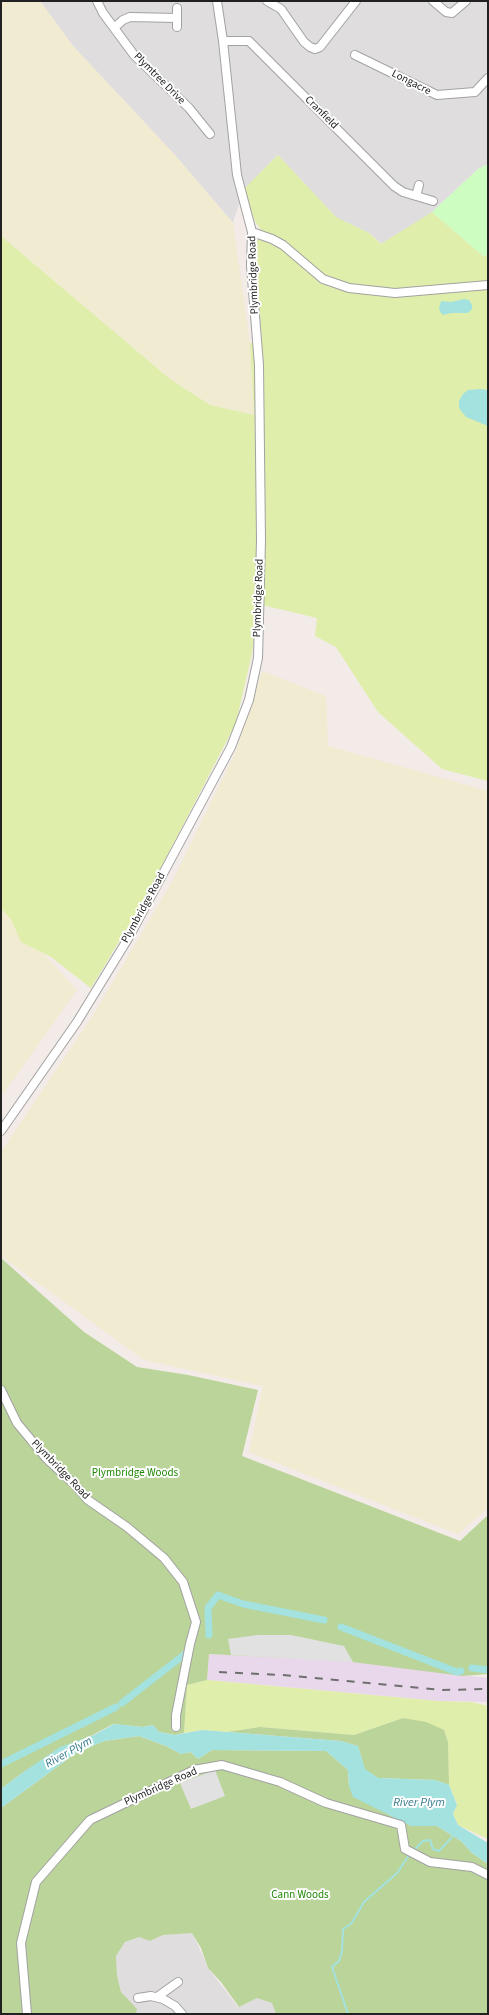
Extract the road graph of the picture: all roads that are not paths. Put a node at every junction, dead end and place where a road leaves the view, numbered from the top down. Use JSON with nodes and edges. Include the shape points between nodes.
{"nodes":[{"id":1,"x":97,"y":1,"type":"edge"},
{"id":2,"x":217,"y":1,"type":"edge"},
{"id":3,"x":267,"y":1,"type":"edge"},
{"id":4,"x":356,"y":1,"type":"edge"},
{"id":5,"x":432,"y":1,"type":"edge"},
{"id":6,"x":466,"y":1,"type":"edge"},
{"id":7,"x":177,"y":8,"type":"dead end"},
{"id":8,"x":177,"y":18,"type":"junction"},
{"id":9,"x":177,"y":27,"type":"dead end"},
{"id":10,"x":114,"y":28,"type":"junction"},
{"id":11,"x":223,"y":41,"type":"junction"},
{"id":12,"x":355,"y":55,"type":"dead end"},
{"id":13,"x":488,"y":78,"type":"edge"},
{"id":14,"x":210,"y":134,"type":"dead end"},
{"id":15,"x":420,"y":185,"type":"dead end"},
{"id":16,"x":416,"y":196,"type":"junction"},
{"id":17,"x":433,"y":201,"type":"dead end"},
{"id":18,"x":252,"y":232,"type":"junction"},
{"id":19,"x":488,"y":285,"type":"edge"},
{"id":20,"x":1,"y":1131,"type":"edge"},
{"id":21,"x":1,"y":1390,"type":"edge"},
{"id":22,"x":176,"y":1727,"type":"dead end"},
{"id":23,"x":488,"y":1875,"type":"edge"},
{"id":24,"x":178,"y":1982,"type":"dead end"},
{"id":25,"x":157,"y":1997,"type":"junction"},
{"id":26,"x":138,"y":1998,"type":"dead end"},
{"id":27,"x":27,"y":2014,"type":"edge"},
{"id":28,"x":182,"y":2014,"type":"edge"}],
"edges":[{"from":1,"to":10,"type":"street","name":"Plymtree Drive"},
{"from":2,"to":11,"type":"street","name":"Plymbridge Road"},
{"from":3,"to":4,"type":"street","via":[[281,9],[304,42],[315,49],[320,47]]},
{"from":5,"to":6,"type":"street","via":[[446,12],[452,13]]},
{"from":7,"to":8,"type":"street"},
{"from":8,"to":9,"type":"street"},
{"from":8,"to":10,"type":"street","via":[[130,17]]},
{"from":10,"to":14,"type":"street","name":"Plymtree Drive","via":[[143,65],[189,108]]},
{"from":11,"to":16,"type":"street","name":"Cranfield","via":[[249,41],[394,186]]},
{"from":11,"to":18,"type":"street","name":"Plymbridge Road","via":[[238,178]]},
{"from":12,"to":13,"type":"street","name":"Longacre","via":[[436,95],[475,92]]},
{"from":15,"to":16,"type":"street"},
{"from":16,"to":17,"type":"street","name":"Cranfield"},
{"from":18,"to":19,"type":"street","via":[[283,245],[323,279],[349,288],[395,293]]},
{"from":18,"to":20,"type":"street","name":"Plymbridge Road","via":[[251,266],[259,365],[261,540],[258,658],[248,700],[231,747],[129,937],[77,1022]]},
{"from":21,"to":22,"type":"street","name":"Plymbridge Road","via":[[17,1423],[46,1458],[88,1500],[127,1527],[164,1558],[183,1582],[196,1622],[176,1715]]},
{"from":23,"to":27,"type":"street","name":"Plymbridge Road","via":[[472,1867],[430,1862],[405,1849],[401,1825],[326,1803],[280,1782],[222,1765],[194,1770],[90,1820],[36,1882],[21,1943]]},
{"from":24,"to":25,"type":"street"},
{"from":25,"to":26,"type":"street"},
{"from":25,"to":28,"type":"street","via":[[175,2006]]}]}
